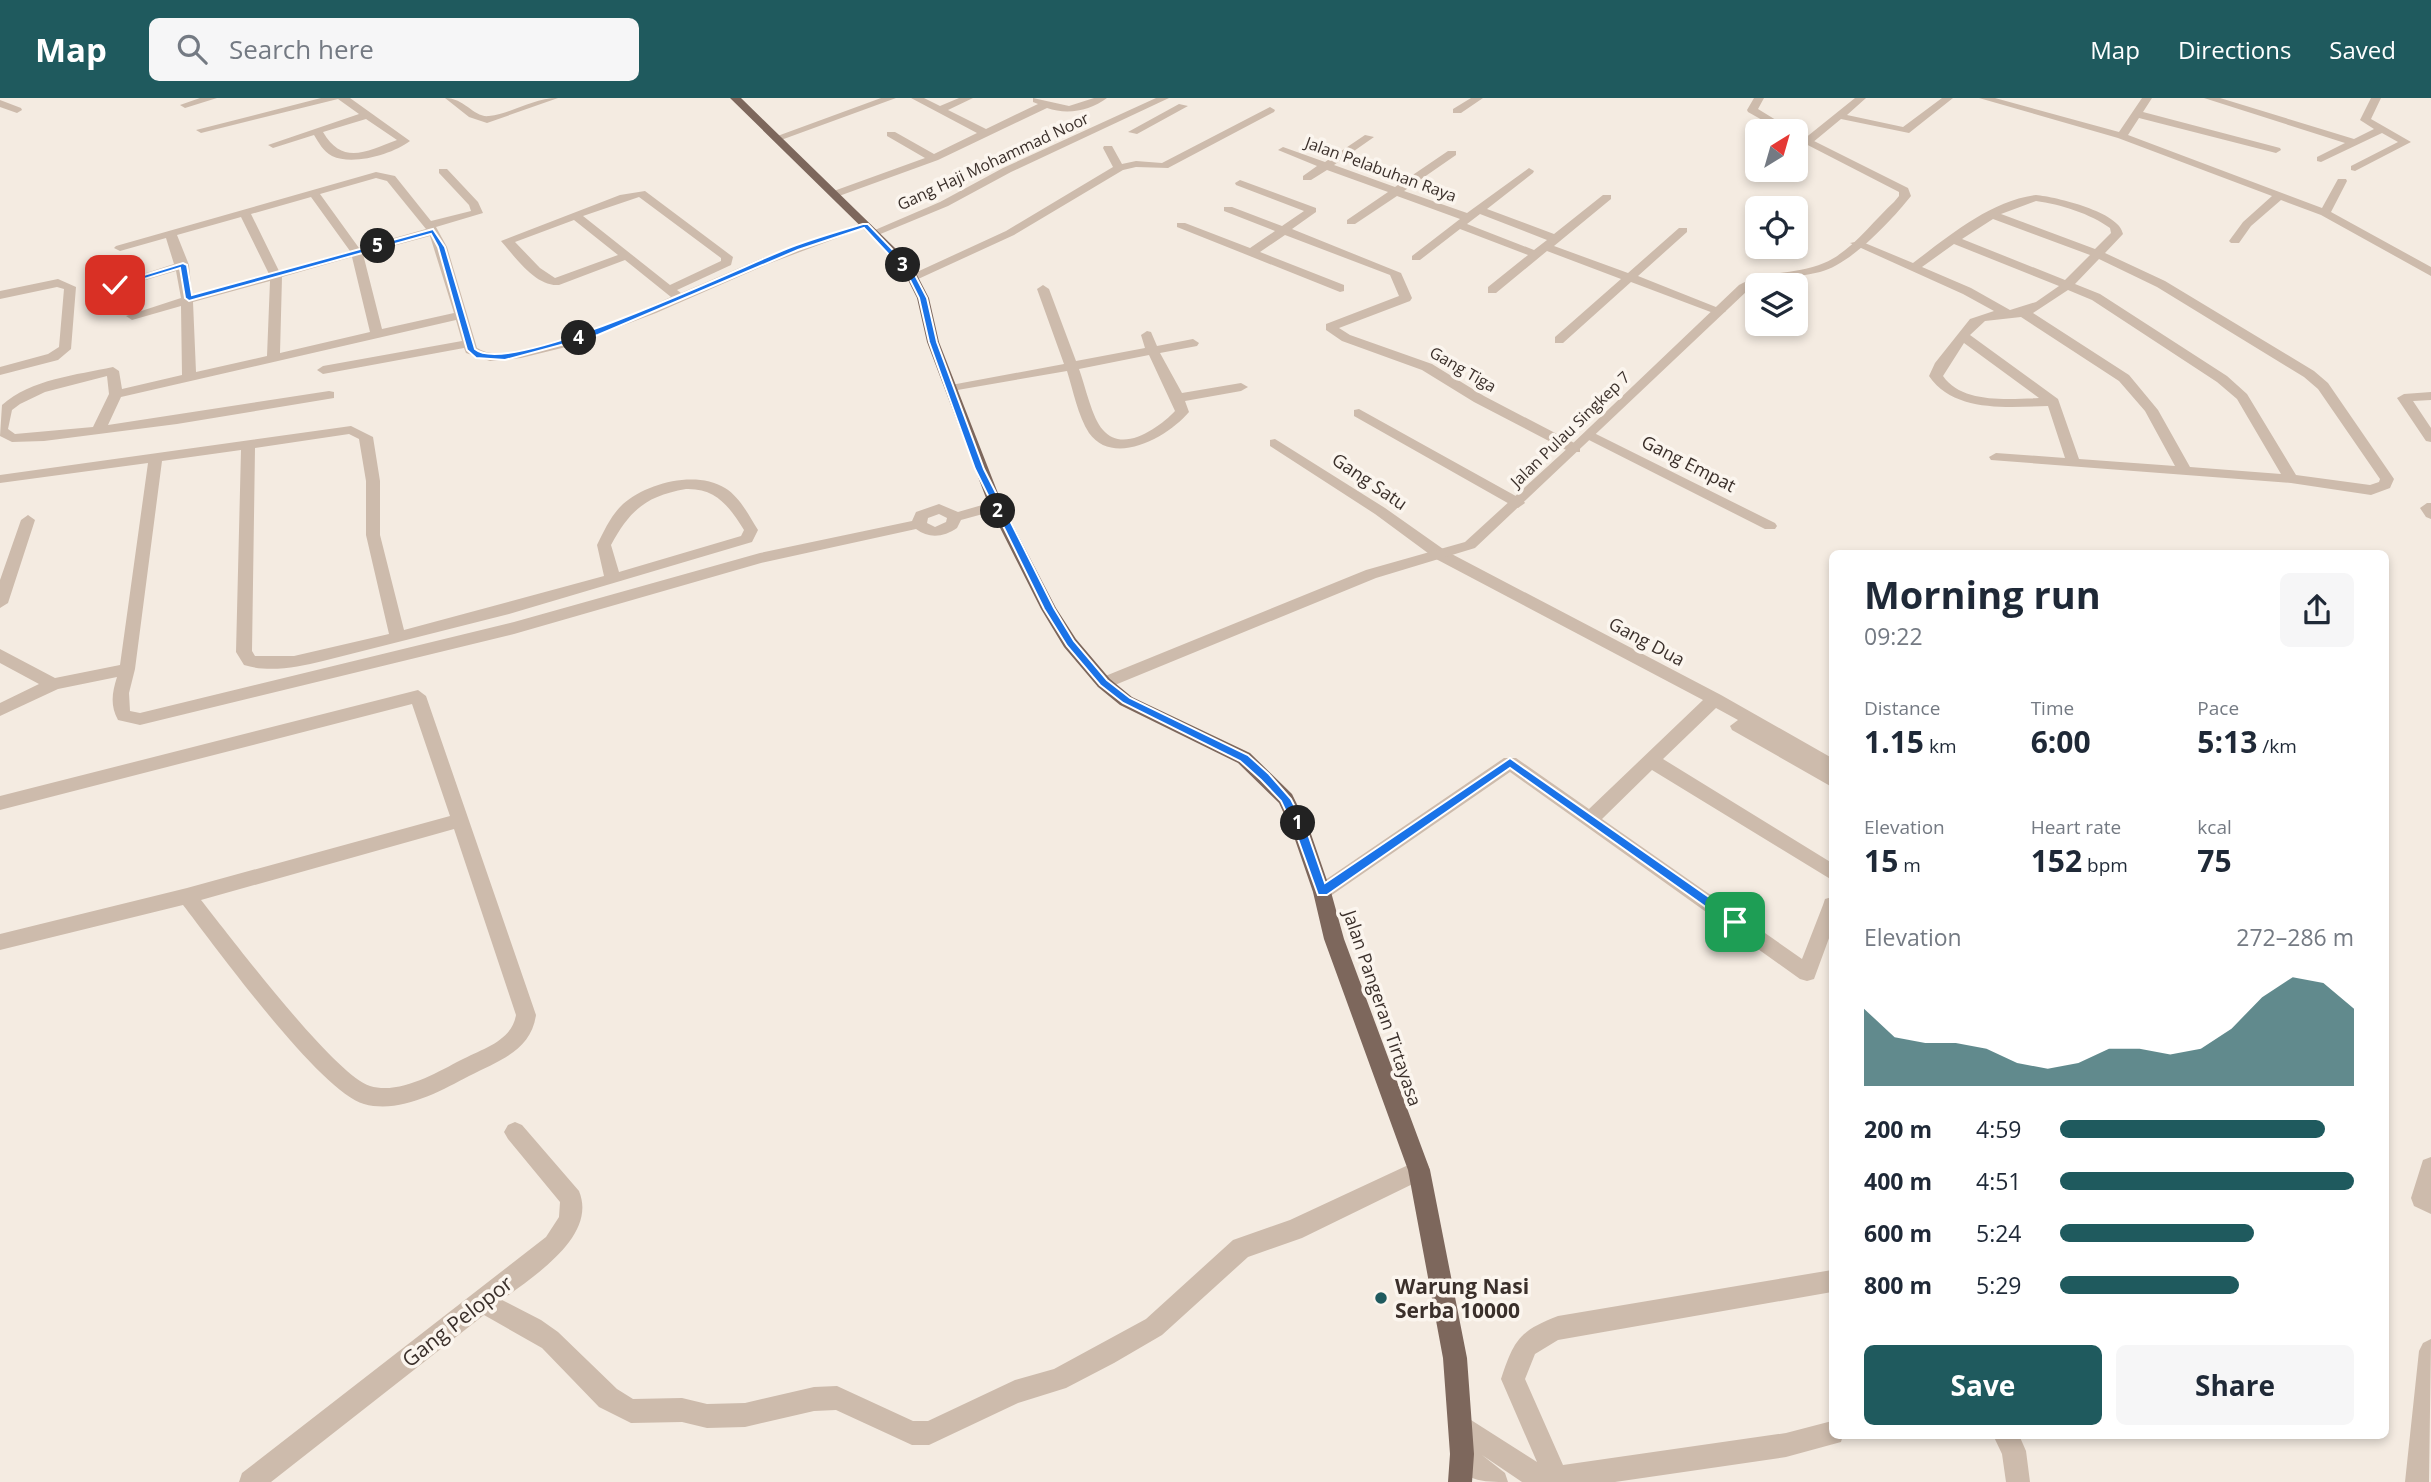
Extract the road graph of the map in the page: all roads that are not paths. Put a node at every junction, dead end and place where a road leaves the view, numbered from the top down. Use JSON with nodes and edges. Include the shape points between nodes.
{"nodes":[{"id":1,"x":212,"y":98,"type":"edge"},
{"id":2,"x":334,"y":98,"type":"edge"},
{"id":3,"x":343,"y":98,"type":"edge"},
{"id":4,"x":450,"y":98,"type":"edge"},
{"id":5,"x":553,"y":98,"type":"edge"},
{"id":6,"x":735,"y":98,"type":"edge"},
{"id":7,"x":891,"y":98,"type":"edge"},
{"id":8,"x":916,"y":98,"type":"edge"},
{"id":9,"x":968,"y":98,"type":"edge"},
{"id":10,"x":1102,"y":98,"type":"edge"},
{"id":11,"x":1164,"y":98,"type":"edge"},
{"id":12,"x":1478,"y":98,"type":"edge"},
{"id":13,"x":1759,"y":98,"type":"edge"},
{"id":14,"x":1861,"y":98,"type":"edge"},
{"id":15,"x":1948,"y":98,"type":"edge"},
{"id":16,"x":1984,"y":98,"type":"edge"},
{"id":17,"x":2147,"y":98,"type":"edge"},
{"id":18,"x":2209,"y":98,"type":"edge"},
{"id":19,"x":2376,"y":98,"type":"edge"},
{"id":20,"x":1040,"y":101,"type":"edge"},
{"id":21,"x":0,"y":103,"type":"edge"},
{"id":22,"x":185,"y":105,"type":"dead end"},
{"id":23,"x":1183,"y":106,"type":"dead end"},
{"id":24,"x":18,"y":110,"type":"dead end"},
{"id":25,"x":940,"y":110,"type":"junction"},
{"id":26,"x":1270,"y":110,"type":"dead end"},
{"id":27,"x":1457,"y":111,"type":"dead end"},
{"id":28,"x":1132,"y":114,"type":"junction"},
{"id":29,"x":2137,"y":114,"type":"junction"},
{"id":30,"x":367,"y":115,"type":"junction"},
{"id":31,"x":1839,"y":116,"type":"junction"},
{"id":32,"x":1767,"y":119,"type":"edge"},
{"id":33,"x":1152,"y":122,"type":"junction"},
{"id":34,"x":2382,"y":129,"type":"junction"},
{"id":35,"x":201,"y":130,"type":"dead end"},
{"id":36,"x":317,"y":131,"type":"junction"},
{"id":37,"x":982,"y":131,"type":"junction"},
{"id":38,"x":1133,"y":132,"type":"dead end"},
{"id":39,"x":891,"y":134,"type":"dead end"},
{"id":40,"x":1369,"y":136,"type":"dead end"},
{"id":41,"x":2122,"y":136,"type":"junction"},
{"id":42,"x":777,"y":138,"type":"junction"},
{"id":43,"x":1808,"y":141,"type":"joint"},
{"id":44,"x":2353,"y":142,"type":"junction"},
{"id":45,"x":273,"y":145,"type":"dead end"},
{"id":46,"x":1108,"y":148,"type":"dead end"},
{"id":47,"x":1283,"y":150,"type":"dead end"},
{"id":48,"x":2276,"y":150,"type":"dead end"},
{"id":49,"x":1452,"y":153,"type":"dead end"},
{"id":50,"x":930,"y":156,"type":"junction"},
{"id":51,"x":2321,"y":159,"type":"dead end"},
{"id":52,"x":1325,"y":165,"type":"junction"},
{"id":53,"x":1119,"y":168,"type":"junction"},
{"id":54,"x":2356,"y":168,"type":"dead end"},
{"id":55,"x":443,"y":171,"type":"dead end"},
{"id":56,"x":1529,"y":171,"type":"dead end"},
{"id":57,"x":1307,"y":177,"type":"dead end"},
{"id":58,"x":2342,"y":181,"type":"dead end"},
{"id":59,"x":1240,"y":183,"type":"dead end"},
{"id":60,"x":1395,"y":190,"type":"junction"},
{"id":61,"x":313,"y":192,"type":"junction"},
{"id":62,"x":832,"y":192,"type":"junction"},
{"id":63,"x":2280,"y":195,"type":"junction"},
{"id":64,"x":1607,"y":197,"type":"dead end"},
{"id":65,"x":1228,"y":209,"type":"dead end"},
{"id":66,"x":244,"y":211,"type":"junction"},
{"id":67,"x":2325,"y":213,"type":"junction"},
{"id":68,"x":1993,"y":215,"type":"junction"},
{"id":69,"x":576,"y":216,"type":"junction"},
{"id":70,"x":1469,"y":218,"type":"junction"},
{"id":71,"x":1351,"y":222,"type":"dead end"},
{"id":72,"x":1181,"y":225,"type":"dead end"},
{"id":73,"x":431,"y":228,"type":"junction"},
{"id":74,"x":870,"y":229,"type":"junction"},
{"id":75,"x":1283,"y":230,"type":"junction"},
{"id":76,"x":1683,"y":230,"type":"dead end"},
{"id":77,"x":170,"y":232,"type":"junction"},
{"id":78,"x":1952,"y":239,"type":"junction"},
{"id":79,"x":2235,"y":241,"type":"dead end"},
{"id":80,"x":1856,"y":243,"type":"junction"},
{"id":81,"x":1547,"y":247,"type":"junction"},
{"id":82,"x":120,"y":248,"type":"dead end"},
{"id":83,"x":357,"y":253,"type":"junction"},
{"id":84,"x":1251,"y":253,"type":"junction"},
{"id":85,"x":2096,"y":253,"type":"junction"},
{"id":86,"x":625,"y":256,"type":"junction"},
{"id":87,"x":1416,"y":258,"type":"dead end"},
{"id":88,"x":183,"y":265,"type":"junction"},
{"id":89,"x":1915,"y":267,"type":"junction"},
{"id":90,"x":2431,"y":272,"type":"edge"},
{"id":91,"x":276,"y":276,"type":"junction"},
{"id":92,"x":912,"y":277,"type":"junction"},
{"id":93,"x":1630,"y":277,"type":"junction"},
{"id":94,"x":115,"y":285,"type":"dead end"},
{"id":95,"x":2068,"y":285,"type":"junction"},
{"id":96,"x":1340,"y":288,"type":"dead end"},
{"id":97,"x":668,"y":289,"type":"junction"},
{"id":98,"x":1043,"y":289,"type":"dead end"},
{"id":99,"x":1492,"y":290,"type":"dead end"},
{"id":100,"x":0,"y":295,"type":"edge"},
{"id":101,"x":189,"y":298,"type":"junction"},
{"id":102,"x":680,"y":298,"type":"junction"},
{"id":103,"x":1720,"y":311,"type":"junction"},
{"id":104,"x":2006,"y":313,"type":"junction"},
{"id":105,"x":2024,"y":313,"type":"junction"},
{"id":106,"x":462,"y":315,"type":"junction"},
{"id":107,"x":132,"y":316,"type":"dead end"},
{"id":108,"x":377,"y":333,"type":"junction"},
{"id":109,"x":1147,"y":335,"type":"dead end"},
{"id":110,"x":1964,"y":337,"type":"junction"},
{"id":111,"x":1559,"y":340,"type":"dead end"},
{"id":112,"x":469,"y":343,"type":"junction"},
{"id":113,"x":1193,"y":343,"type":"dead end"},
{"id":114,"x":1152,"y":352,"type":"junction"},
{"id":115,"x":273,"y":358,"type":"junction"},
{"id":116,"x":1069,"y":366,"type":"junction"},
{"id":117,"x":323,"y":370,"type":"dead end"},
{"id":118,"x":0,"y":371,"type":"edge"},
{"id":119,"x":189,"y":378,"type":"junction"},
{"id":120,"x":1241,"y":387,"type":"dead end"},
{"id":121,"x":951,"y":389,"type":"junction"},
{"id":122,"x":116,"y":394,"type":"junction"},
{"id":123,"x":330,"y":395,"type":"dead end"},
{"id":124,"x":2431,"y":396,"type":"edge"},
{"id":125,"x":1178,"y":398,"type":"junction"},
{"id":126,"x":2053,"y":402,"type":"junction"},
{"id":127,"x":1359,"y":413,"type":"dead end"},
{"id":128,"x":99,"y":429,"type":"junction"},
{"id":129,"x":2429,"y":432,"type":"edge"},
{"id":130,"x":1590,"y":435,"type":"junction"},
{"id":131,"x":1275,"y":443,"type":"dead end"},
{"id":132,"x":248,"y":444,"type":"junction"},
{"id":133,"x":1575,"y":449,"type":"junction"},
{"id":134,"x":156,"y":457,"type":"junction"},
{"id":135,"x":1996,"y":457,"type":"dead end"},
{"id":136,"x":2074,"y":464,"type":"junction"},
{"id":137,"x":2185,"y":471,"type":"junction"},
{"id":138,"x":0,"y":479,"type":"edge"},
{"id":139,"x":2291,"y":479,"type":"junction"},
{"id":140,"x":1518,"y":503,"type":"junction"},
{"id":141,"x":996,"y":506,"type":"junction"},
{"id":142,"x":2431,"y":508,"type":"edge"},
{"id":143,"x":2431,"y":514,"type":"edge"},
{"id":144,"x":28,"y":520,"type":"dead end"},
{"id":145,"x":1770,"y":526,"type":"dead end"},
{"id":146,"x":1441,"y":555,"type":"junction"},
{"id":147,"x":6,"y":564,"type":"edge"},
{"id":148,"x":613,"y":580,"type":"junction"},
{"id":149,"x":0,"y":603,"type":"edge"},
{"id":150,"x":398,"y":637,"type":"junction"},
{"id":151,"x":0,"y":655,"type":"edge"},
{"id":152,"x":127,"y":669,"type":"junction"},
{"id":153,"x":1104,"y":682,"type":"junction"},
{"id":154,"x":54,"y":684,"type":"junction"},
{"id":155,"x":1710,"y":703,"type":"junction"},
{"id":156,"x":0,"y":710,"type":"edge"},
{"id":157,"x":1652,"y":761,"type":"junction"},
{"id":158,"x":1829,"y":764,"type":"edge"},
{"id":159,"x":1829,"y":778,"type":"edge"},
{"id":160,"x":0,"y":803,"type":"edge"},
{"id":161,"x":1590,"y":819,"type":"junction"},
{"id":162,"x":459,"y":821,"type":"junction"},
{"id":163,"x":1829,"y":870,"type":"edge"},
{"id":164,"x":1322,"y":892,"type":"junction"},
{"id":165,"x":187,"y":896,"type":"junction"},
{"id":166,"x":1829,"y":913,"type":"edge"},
{"id":167,"x":0,"y":942,"type":"edge"},
{"id":168,"x":515,"y":1132,"type":"dead end"},
{"id":169,"x":2431,"y":1167,"type":"edge"},
{"id":170,"x":1419,"y":1170,"type":"junction"},
{"id":171,"x":2431,"y":1203,"type":"edge"},
{"id":172,"x":1829,"y":1283,"type":"edge"},
{"id":173,"x":485,"y":1299,"type":"junction"},
{"id":174,"x":2431,"y":1351,"type":"edge"},
{"id":175,"x":1460,"y":1424,"type":"junction"},
{"id":176,"x":1829,"y":1434,"type":"edge"},
{"id":177,"x":2008,"y":1439,"type":"edge"},
{"id":178,"x":1462,"y":1454,"type":"junction"},
{"id":179,"x":1549,"y":1481,"type":"edge"},
{"id":180,"x":251,"y":1482,"type":"edge"},
{"id":181,"x":1460,"y":1482,"type":"edge"},
{"id":182,"x":1496,"y":1482,"type":"edge"},
{"id":183,"x":2018,"y":1482,"type":"edge"},
{"id":184,"x":2417,"y":1482,"type":"edge"}],
"edges":[{"from":1,"to":22,"type":"street"},
{"from":2,"to":35,"type":"street"},
{"from":3,"to":30,"type":"street"},
{"from":4,"to":5,"type":"street","via":[[487,120]]},
{"from":6,"to":42,"type":"main road","name":"Jalan Pangeran Tirtayasa"},
{"from":7,"to":42,"type":"street"},
{"from":8,"to":25,"type":"street"},
{"from":9,"to":25,"type":"street"},
{"from":10,"to":20,"type":"street","via":[[1068,111]]},
{"from":11,"to":28,"type":"street","name":"Gang Haji Mohammad Noor"},
{"from":12,"to":27,"type":"street"},
{"from":13,"to":32,"type":"street","via":[[1752,110]]},
{"from":14,"to":31,"type":"street"},
{"from":15,"to":31,"type":"street","via":[[1905,131]]},
{"from":16,"to":41,"type":"street"},
{"from":17,"to":29,"type":"street"},
{"from":18,"to":44,"type":"street"},
{"from":19,"to":34,"type":"street","via":[[2364,119]]},
{"from":20,"to":37,"type":"street"},
{"from":21,"to":24,"type":"street"},
{"from":23,"to":33,"type":"street"},
{"from":25,"to":37,"type":"street"},
{"from":26,"to":53,"type":"street","via":[[1164,166]]},
{"from":28,"to":33,"type":"street"},
{"from":28,"to":74,"type":"street","name":"Gang Haji Mohammad Noor","via":[[944,204]]},
{"from":29,"to":41,"type":"street"},
{"from":29,"to":48,"type":"street"},
{"from":30,"to":36,"type":"street"},
{"from":30,"to":36,"type":"street","via":[[405,141],[356,157],[341,157],[329,150]]},
{"from":31,"to":43,"type":"street"},
{"from":33,"to":38,"type":"street"},
{"from":34,"to":44,"type":"street"},
{"from":34,"to":54,"type":"street","via":[[2405,143]]},
{"from":36,"to":45,"type":"street"},
{"from":37,"to":50,"type":"street"},
{"from":39,"to":50,"type":"street"},
{"from":40,"to":52,"type":"street"},
{"from":41,"to":63,"type":"street"},
{"from":42,"to":62,"type":"main road","name":"Jalan Pangeran Tirtayasa"},
{"from":43,"to":80,"type":"street","name":"Jalan Pulau Singkep 7","via":[[1904,190],[1905,197]]},
{"from":44,"to":51,"type":"street"},
{"from":46,"to":53,"type":"street"},
{"from":47,"to":52,"type":"street","name":"Jalan Pelabuhan Raya"},
{"from":49,"to":60,"type":"street"},
{"from":50,"to":62,"type":"street"},
{"from":52,"to":57,"type":"street"},
{"from":52,"to":60,"type":"street","name":"Jalan Pelabuhan Raya"},
{"from":53,"to":92,"type":"street","via":[[1010,233]]},
{"from":55,"to":73,"type":"street","via":[[477,213]]},
{"from":56,"to":70,"type":"street"},
{"from":58,"to":67,"type":"street"},
{"from":59,"to":75,"type":"street","via":[[1312,210]]},
{"from":60,"to":70,"type":"street","name":"Jalan Pelabuhan Raya"},
{"from":60,"to":71,"type":"street"},
{"from":61,"to":66,"type":"street"},
{"from":61,"to":73,"type":"street","via":[[386,176]]},
{"from":61,"to":83,"type":"street"},
{"from":62,"to":74,"type":"main road","name":"Jalan Pangeran Tirtayasa"},
{"from":63,"to":67,"type":"street"},
{"from":63,"to":79,"type":"street"},
{"from":64,"to":81,"type":"street"},
{"from":65,"to":75,"type":"street"},
{"from":66,"to":77,"type":"street"},
{"from":66,"to":91,"type":"street"},
{"from":67,"to":90,"type":"street"},
{"from":68,"to":78,"type":"street"},
{"from":68,"to":85,"type":"street"},
{"from":68,"to":85,"type":"street","via":[[2033,197],[2108,221],[2117,234]]},
{"from":69,"to":86,"type":"street"},
{"from":69,"to":86,"type":"street","via":[[507,241],[555,282]]},
{"from":69,"to":97,"type":"street","via":[[641,193],[727,257],[721,266]]},
{"from":70,"to":81,"type":"street","name":"Jalan Pelabuhan Raya"},
{"from":70,"to":81,"type":"street","name":"Jalan Pelabuhan Raya"},
{"from":70,"to":87,"type":"street"},
{"from":72,"to":84,"type":"street"},
{"from":73,"to":83,"type":"street"},
{"from":73,"to":106,"type":"street"},
{"from":74,"to":92,"type":"main road","name":"Jalan Pangeran Tirtayasa"},
{"from":74,"to":102,"type":"street","name":"Gang Haji Mohammad Noor","via":[[796,248]]},
{"from":75,"to":84,"type":"street"},
{"from":75,"to":133,"type":"street","name":"Gang Tiga","via":[[1395,273],[1406,298],[1330,327],[1346,338],[1427,368]]},
{"from":76,"to":93,"type":"street"},
{"from":77,"to":82,"type":"street"},
{"from":77,"to":88,"type":"street"},
{"from":78,"to":89,"type":"street"},
{"from":78,"to":95,"type":"street"},
{"from":80,"to":89,"type":"street"},
{"from":80,"to":103,"type":"street","name":"Jalan Pulau Singkep 7","via":[[1830,265],[1761,277]]},
{"from":81,"to":93,"type":"street","name":"Jalan Pelabuhan Raya"},
{"from":81,"to":99,"type":"street"},
{"from":83,"to":91,"type":"street"},
{"from":83,"to":108,"type":"street"},
{"from":84,"to":96,"type":"street"},
{"from":85,"to":95,"type":"street"},
{"from":85,"to":139,"type":"street","via":[[2180,293],[2309,374],[2323,386],[2387,479],[2385,485],[2371,490]]},
{"from":86,"to":97,"type":"street"},
{"from":88,"to":94,"type":"street"},
{"from":88,"to":101,"type":"street"},
{"from":89,"to":104,"type":"street"},
{"from":91,"to":101,"type":"street"},
{"from":91,"to":115,"type":"street"},
{"from":92,"to":121,"type":"main road","name":"Jalan Pangeran Tirtayasa"},
{"from":93,"to":103,"type":"street","name":"Jalan Pelabuhan Raya"},
{"from":93,"to":111,"type":"street"},
{"from":95,"to":105,"type":"street"},
{"from":95,"to":139,"type":"street","via":[[2146,327],[2234,388]]},
{"from":97,"to":102,"type":"street"},
{"from":98,"to":116,"type":"street"},
{"from":100,"to":118,"type":"street","via":[[58,283],[70,287],[65,349],[53,357]]},
{"from":101,"to":107,"type":"street"},
{"from":101,"to":119,"type":"street"},
{"from":102,"to":112,"type":"street","name":"Gang Haji Mohammad Noor","via":[[535,352],[488,358],[475,354]]},
{"from":103,"to":130,"type":"street","name":"Jalan Pulau Singkep 7"},
{"from":104,"to":105,"type":"street"},
{"from":104,"to":110,"type":"street","via":[[1981,317]]},
{"from":105,"to":137,"type":"street","via":[[2136,389],[2154,411]]},
{"from":106,"to":108,"type":"street"},
{"from":106,"to":112,"type":"street"},
{"from":108,"to":115,"type":"street"},
{"from":109,"to":114,"type":"street"},
{"from":110,"to":126,"type":"street"},
{"from":110,"to":126,"type":"street","via":[[1940,366],[1939,386],[1992,401]]},
{"from":112,"to":117,"type":"street"},
{"from":113,"to":114,"type":"street"},
{"from":114,"to":116,"type":"street"},
{"from":114,"to":125,"type":"street"},
{"from":115,"to":119,"type":"street"},
{"from":116,"to":121,"type":"street"},
{"from":116,"to":125,"type":"street","via":[[1095,431],[1113,442],[1154,436],[1171,425],[1182,412]]},
{"from":119,"to":122,"type":"street"},
{"from":120,"to":125,"type":"street"},
{"from":121,"to":141,"type":"main road","name":"Jalan Pangeran Tirtayasa"},
{"from":122,"to":128,"type":"street"},
{"from":122,"to":128,"type":"street","via":[[113,371],[37,391],[7,408],[1,430],[12,438],[23,438]]},
{"from":123,"to":128,"type":"street"},
{"from":124,"to":129,"type":"street","via":[[2404,398]]},
{"from":126,"to":136,"type":"street"},
{"from":127,"to":140,"type":"street"},
{"from":130,"to":133,"type":"street","name":"Jalan Pulau Singkep 7"},
{"from":130,"to":145,"type":"street","name":"Gang Empat"},
{"from":131,"to":146,"type":"street","name":"Gang Satu"},
{"from":132,"to":134,"type":"street"},
{"from":132,"to":150,"type":"street","via":[[337,430],[366,437],[373,481],[373,535]]},
{"from":132,"to":150,"type":"street","via":[[244,652],[250,662],[286,663]]},
{"from":133,"to":140,"type":"street","name":"Jalan Pulau Singkep 7"},
{"from":134,"to":138,"type":"street"},
{"from":134,"to":152,"type":"street"},
{"from":135,"to":136,"type":"street"},
{"from":136,"to":137,"type":"street"},
{"from":137,"to":139,"type":"street"},
{"from":140,"to":146,"type":"street","name":"Jalan Pulau Singkep 7","via":[[1470,545]]},
{"from":141,"to":152,"type":"street","via":[[955,517],[946,510],[933,510],[921,516],[919,524],[760,558],[514,628],[140,719],[124,716],[120,710]]},
{"from":141,"to":153,"type":"main road","name":"Jalan Pangeran Tirtayasa","via":[[1049,609],[1070,643]]},
{"from":142,"to":143,"type":"street","via":[[2427,508]]},
{"from":144,"to":147,"type":"street"},
{"from":146,"to":153,"type":"street","name":"Jalan Pulau Singkep 7","via":[[1371,574]]},
{"from":146,"to":155,"type":"street","name":"Gang Dua"},
{"from":147,"to":149,"type":"street"},
{"from":148,"to":148,"type":"street","via":[[747,539],[751,530],[719,489],[686,484],[659,490],[630,506],[604,545]]},
{"from":148,"to":150,"type":"street"},
{"from":151,"to":154,"type":"street"},
{"from":152,"to":154,"type":"street"},
{"from":153,"to":164,"type":"main road","name":"Jalan Pangeran Tirtayasa","via":[[1126,701],[1244,758],[1265,777],[1286,799]]},
{"from":154,"to":156,"type":"street"},
{"from":155,"to":157,"type":"street"},
{"from":155,"to":158,"type":"street","name":"Gang Dua"},
{"from":155,"to":159,"type":"street"},
{"from":157,"to":161,"type":"street"},
{"from":157,"to":163,"type":"street"},
{"from":160,"to":162,"type":"street","via":[[418,696]]},
{"from":161,"to":164,"type":"street","via":[[1510,763]]},
{"from":161,"to":166,"type":"street","via":[[1807,973]]},
{"from":162,"to":165,"type":"street"},
{"from":162,"to":165,"type":"street","via":[[526,1015],[526,1027],[518,1039],[465,1068],[397,1097],[364,1095],[348,1084],[281,1012]]},
{"from":164,"to":170,"type":"main road","name":"Jalan Pangeran Tirtayasa","via":[[1334,939]]},
{"from":165,"to":167,"type":"street"},
{"from":168,"to":173,"type":"street","name":"Gang Pelopor","via":[[571,1199],[570,1220],[554,1245]]},
{"from":169,"to":171,"type":"street","via":[[2422,1198]]},
{"from":170,"to":173,"type":"street","via":[[1294,1230],[1241,1248],[1154,1326],[1106,1355],[1058,1380],[1015,1392],[929,1433],[912,1433],[837,1398],[745,1415],[631,1411],[608,1398],[550,1340],[496,1311]]},
{"from":170,"to":175,"type":"main road","name":"Jalan Pangeran Tirtayasa","via":[[1453,1347]]},
{"from":172,"to":179,"type":"street","via":[[1558,1328],[1534,1336],[1513,1379]]},
{"from":173,"to":180,"type":"street","name":"Gang Pelopor"},
{"from":174,"to":184,"type":"street"},
{"from":175,"to":178,"type":"main road","name":"Jalan Pangeran Tirtayasa"},
{"from":175,"to":179,"type":"street"},
{"from":176,"to":179,"type":"street","via":[[1786,1446]]},
{"from":177,"to":183,"type":"street"},
{"from":178,"to":181,"type":"main road","name":"Jalan Pangeran Tirtayasa"},
{"from":178,"to":182,"type":"street"}]}
